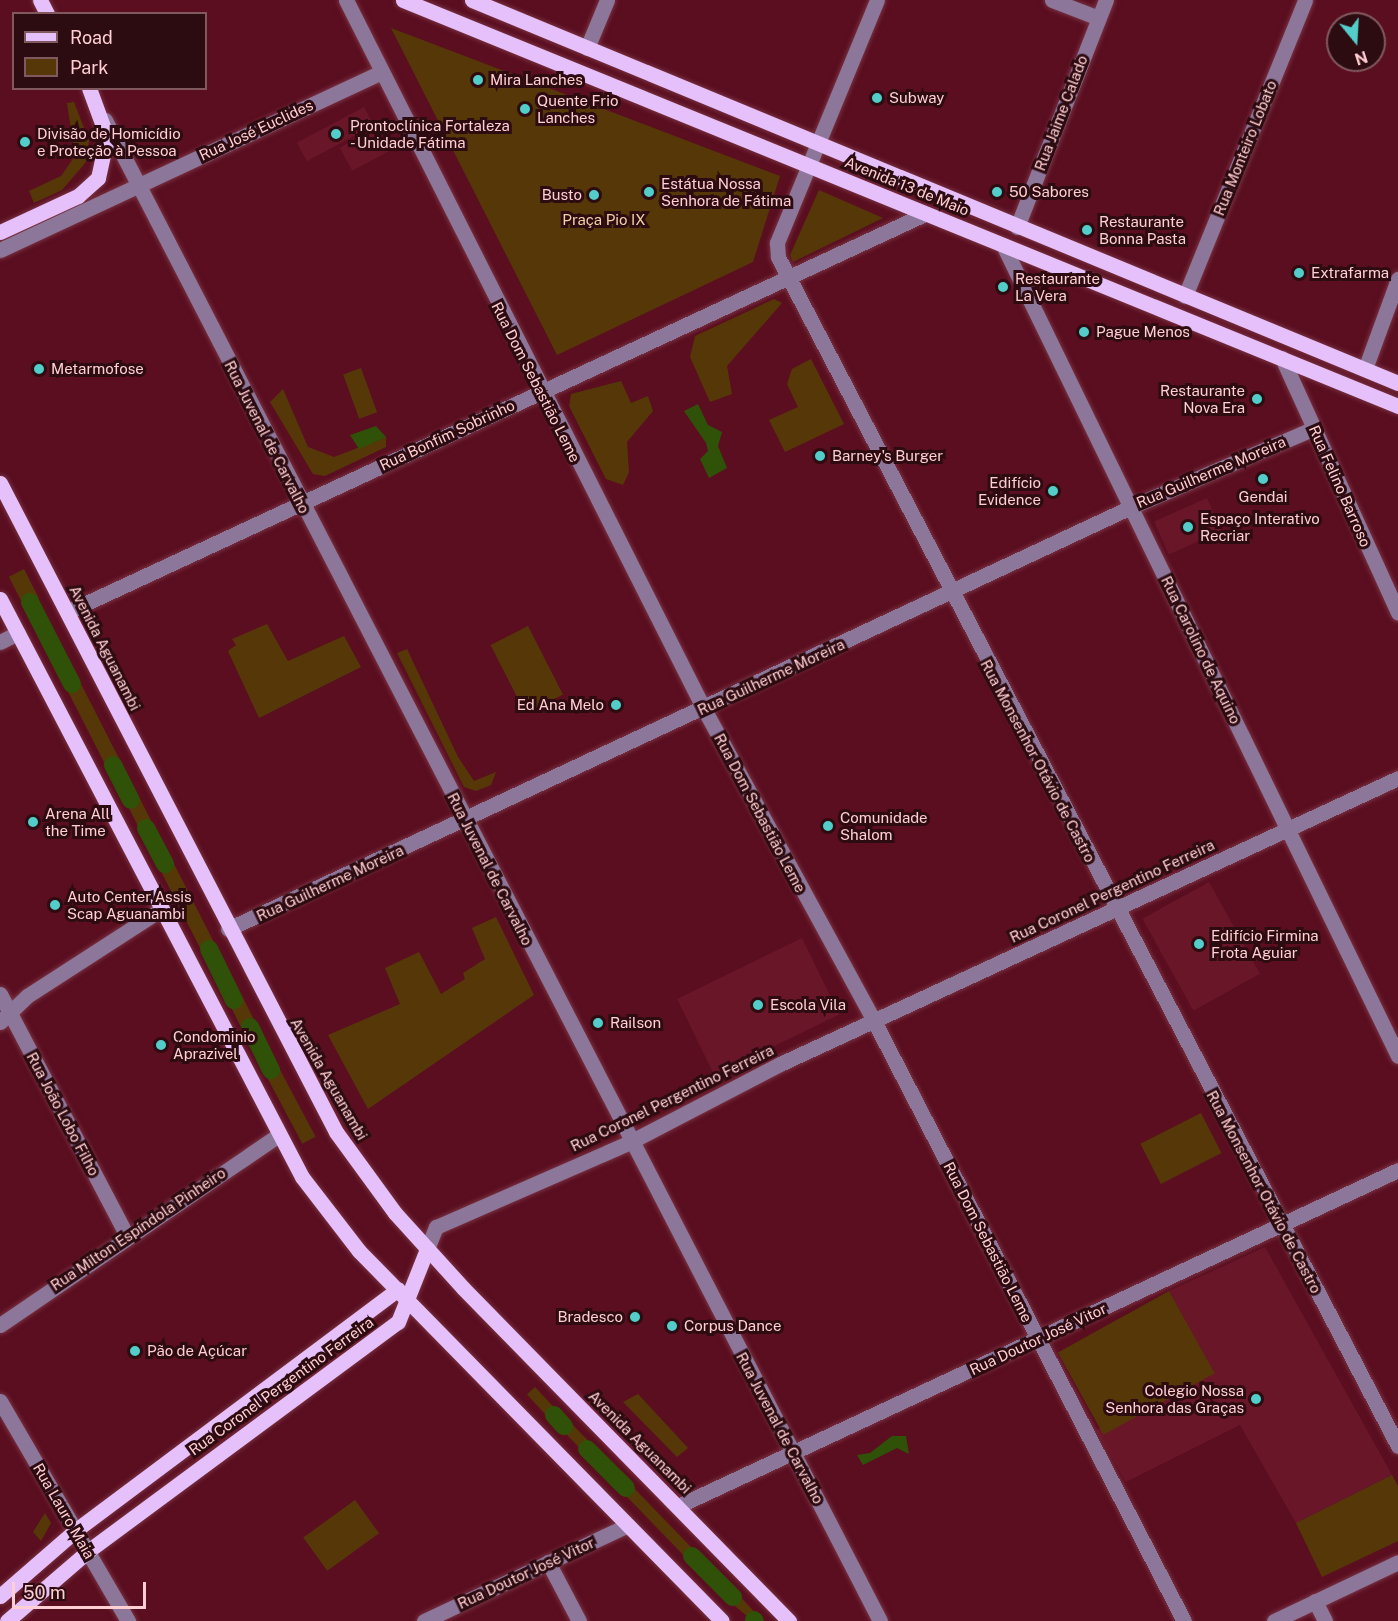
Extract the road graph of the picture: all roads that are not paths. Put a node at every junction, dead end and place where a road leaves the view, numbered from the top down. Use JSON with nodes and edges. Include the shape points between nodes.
{"nodes":[{"id":1,"x":346,"y":0,"type":"edge"},
{"id":2,"x":403,"y":0,"type":"edge"},
{"id":3,"x":472,"y":0,"type":"edge"},
{"id":4,"x":607,"y":0,"type":"edge"},
{"id":5,"x":877,"y":0,"type":"edge"},
{"id":6,"x":1052,"y":0,"type":"edge"},
{"id":7,"x":1106,"y":0,"type":"edge"},
{"id":8,"x":1305,"y":0,"type":"edge"},
{"id":9,"x":1099,"y":18,"type":"junction"},
{"id":10,"x":587,"y":48,"type":"junction"},
{"id":11,"x":382,"y":72,"type":"junction"},
{"id":12,"x":90,"y":90,"type":"edge"},
{"id":13,"x":103,"y":116,"type":"junction"},
{"id":14,"x":817,"y":145,"type":"junction"},
{"id":15,"x":809,"y":166,"type":"junction"},
{"id":16,"x":139,"y":186,"type":"junction"},
{"id":17,"x":925,"y":214,"type":"junction"},
{"id":18,"x":1017,"y":227,"type":"junction"},
{"id":19,"x":0,"y":232,"type":"edge"},
{"id":20,"x":1003,"y":245,"type":"junction"},
{"id":21,"x":0,"y":250,"type":"edge"},
{"id":22,"x":789,"y":278,"type":"junction"},
{"id":23,"x":1398,"y":279,"type":"edge"},
{"id":24,"x":1185,"y":296,"type":"junction"},
{"id":25,"x":1282,"y":358,"type":"junction"},
{"id":26,"x":1365,"y":369,"type":"junction"},
{"id":27,"x":1398,"y":383,"type":"edge"},
{"id":28,"x":541,"y":392,"type":"junction"},
{"id":29,"x":1398,"y":406,"type":"edge"},
{"id":30,"x":1314,"y":428,"type":"junction"},
{"id":31,"x":0,"y":483,"type":"edge"},
{"id":32,"x":301,"y":503,"type":"junction"},
{"id":33,"x":1131,"y":507,"type":"junction"},
{"id":34,"x":950,"y":593,"type":"junction"},
{"id":35,"x":0,"y":598,"type":"edge"},
{"id":36,"x":67,"y":612,"type":"junction"},
{"id":37,"x":1398,"y":613,"type":"edge"},
{"id":38,"x":18,"y":633,"type":"junction"},
{"id":39,"x":0,"y":642,"type":"edge"},
{"id":40,"x":704,"y":709,"type":"junction"},
{"id":41,"x":1398,"y":778,"type":"edge"},
{"id":42,"x":465,"y":821,"type":"junction"},
{"id":43,"x":1287,"y":830,"type":"junction"},
{"id":44,"x":1116,"y":909,"type":"junction"},
{"id":45,"x":160,"y":910,"type":"junction"},
{"id":46,"x":228,"y":929,"type":"junction"},
{"id":47,"x":0,"y":994,"type":"edge"},
{"id":48,"x":5,"y":1017,"type":"edge"},
{"id":49,"x":874,"y":1022,"type":"junction"},
{"id":50,"x":1398,"y":1056,"type":"edge"},
{"id":51,"x":277,"y":1136,"type":"junction"},
{"id":52,"x":628,"y":1143,"type":"junction"},
{"id":53,"x":1398,"y":1170,"type":"edge"},
{"id":54,"x":1280,"y":1222,"type":"junction"},
{"id":55,"x":126,"y":1234,"type":"junction"},
{"id":56,"x":427,"y":1249,"type":"junction"},
{"id":57,"x":402,"y":1294,"type":"junction"},
{"id":58,"x":0,"y":1325,"type":"edge"},
{"id":59,"x":1038,"y":1340,"type":"junction"},
{"id":60,"x":0,"y":1401,"type":"edge"},
{"id":61,"x":1398,"y":1446,"type":"edge"},
{"id":62,"x":793,"y":1452,"type":"junction"},
{"id":63,"x":678,"y":1506,"type":"junction"},
{"id":64,"x":628,"y":1525,"type":"junction"},
{"id":65,"x":76,"y":1530,"type":"junction"},
{"id":66,"x":88,"y":1551,"type":"junction"},
{"id":67,"x":548,"y":1562,"type":"junction"},
{"id":68,"x":1398,"y":1562,"type":"edge"},
{"id":69,"x":0,"y":1596,"type":"edge"},
{"id":70,"x":1315,"y":1601,"type":"junction"},
{"id":71,"x":7,"y":1621,"type":"edge"},
{"id":72,"x":128,"y":1621,"type":"edge"},
{"id":73,"x":424,"y":1621,"type":"edge"},
{"id":74,"x":579,"y":1621,"type":"edge"},
{"id":75,"x":722,"y":1621,"type":"edge"},
{"id":76,"x":789,"y":1621,"type":"edge"},
{"id":77,"x":880,"y":1621,"type":"edge"},
{"id":78,"x":1184,"y":1621,"type":"edge"},
{"id":79,"x":1274,"y":1621,"type":"edge"},
{"id":80,"x":1325,"y":1621,"type":"edge"}],
"edges":[{"from":1,"to":11,"type":"street","name":"Rua Dom Sebastião Leme"},
{"from":2,"to":15,"type":"main road","name":"Avenida 13 de Maio"},
{"from":3,"to":10,"type":"main road","name":"Avenida 13 de Maio"},
{"from":4,"to":10,"type":"street"},
{"from":5,"to":14,"type":"street","name":"Rua Monsenhor Otávio de Castro"},
{"from":6,"to":9,"type":"street"},
{"from":7,"to":9,"type":"street","name":"Rua Jaime Calado"},
{"from":8,"to":24,"type":"street","name":"Rua Monteiro Lobato"},
{"from":9,"to":18,"type":"street","name":"Rua Jaime Calado"},
{"from":10,"to":14,"type":"main road","name":"Avenida 13 de Maio"},
{"from":11,"to":16,"type":"street","name":"Rua José Euclides"},
{"from":11,"to":28,"type":"street","name":"Rua Dom Sebastião Leme"},
{"from":12,"to":13,"type":"main road"},
{"from":13,"to":16,"type":"street","name":"Rua Juvenal de Carvalho"},
{"from":13,"to":19,"type":"main road","via":[[104,154],[90,189]]},
{"from":14,"to":15,"type":"street","name":"Rua Monsenhor Otávio de Castro"},
{"from":14,"to":18,"type":"main road","name":"Avenida 13 de Maio"},
{"from":15,"to":17,"type":"main road","name":"Avenida 13 de Maio"},
{"from":15,"to":22,"type":"street","name":"Rua Monsenhor Otávio de Castro","via":[[777,243]]},
{"from":16,"to":21,"type":"street","name":"Rua José Euclides"},
{"from":16,"to":32,"type":"street","name":"Rua Juvenal de Carvalho"},
{"from":17,"to":20,"type":"main road","name":"Avenida 13 de Maio"},
{"from":17,"to":22,"type":"street","name":"Rua Bonfim Sobrinho"},
{"from":18,"to":24,"type":"main road","name":"Avenida 13 de Maio"},
{"from":20,"to":25,"type":"main road","name":"Avenida 13 de Maio"},
{"from":20,"to":33,"type":"street","name":"Rua Carolino de Aquino"},
{"from":22,"to":28,"type":"street","name":"Rua Bonfim Sobrinho"},
{"from":22,"to":34,"type":"street","name":"Rua Monsenhor Otávio de Castro"},
{"from":23,"to":26,"type":"street"},
{"from":24,"to":26,"type":"main road","name":"Avenida 13 de Maio"},
{"from":25,"to":29,"type":"main road","name":"Avenida 13 de Maio"},
{"from":25,"to":30,"type":"street","name":"Rua Felino Barroso"},
{"from":26,"to":27,"type":"main road","name":"Avenida 13 de Maio"},
{"from":28,"to":32,"type":"street","name":"Rua Bonfim Sobrinho"},
{"from":28,"to":40,"type":"street","name":"Rua Dom Sebastião Leme"},
{"from":30,"to":33,"type":"street","name":"Rua Guilherme Moreira"},
{"from":30,"to":37,"type":"street","name":"Rua Felino Barroso"},
{"from":31,"to":36,"type":"main road","name":"Avenida Aguanambi"},
{"from":32,"to":36,"type":"street","name":"Rua Bonfim Sobrinho"},
{"from":32,"to":42,"type":"street","name":"Rua Juvenal de Carvalho"},
{"from":33,"to":34,"type":"street","name":"Rua Guilherme Moreira"},
{"from":33,"to":43,"type":"street","name":"Rua Carolino de Aquino"},
{"from":34,"to":40,"type":"street","name":"Rua Guilherme Moreira"},
{"from":34,"to":44,"type":"street","name":"Rua Monsenhor Otávio de Castro"},
{"from":35,"to":38,"type":"main road"},
{"from":36,"to":46,"type":"main road","name":"Avenida Aguanambi"},
{"from":38,"to":39,"type":"street"},
{"from":38,"to":45,"type":"main road"},
{"from":40,"to":42,"type":"street","name":"Rua Guilherme Moreira"},
{"from":40,"to":49,"type":"street","name":"Rua Dom Sebastião Leme"},
{"from":41,"to":43,"type":"street","name":"Rua Coronel Pergentino Ferreira"},
{"from":42,"to":46,"type":"street","name":"Rua Guilherme Moreira"},
{"from":42,"to":52,"type":"street","name":"Rua Juvenal de Carvalho"},
{"from":43,"to":44,"type":"street","name":"Rua Coronel Pergentino Ferreira"},
{"from":43,"to":50,"type":"street","name":"Rua Carolino de Aquino"},
{"from":44,"to":49,"type":"street","name":"Rua Coronel Pergentino Ferreira"},
{"from":44,"to":54,"type":"street","name":"Rua Monsenhor Otávio de Castro"},
{"from":45,"to":48,"type":"street"},
{"from":45,"to":51,"type":"main road"},
{"from":46,"to":56,"type":"main road","name":"Avenida Aguanambi","via":[[336,1132]]},
{"from":47,"to":48,"type":"street","name":"Rua João Lobo Filho"},
{"from":48,"to":55,"type":"street","name":"Rua João Lobo Filho"},
{"from":49,"to":52,"type":"street","name":"Rua Coronel Pergentino Ferreira"},
{"from":49,"to":59,"type":"street","name":"Rua Dom Sebastião Leme"},
{"from":51,"to":55,"type":"street","name":"Rua Milton Espíndola Pinheiro"},
{"from":51,"to":57,"type":"main road","via":[[334,1220]]},
{"from":52,"to":56,"type":"street","name":"Rua Coronel Pergentino Ferreira","via":[[436,1227]]},
{"from":52,"to":62,"type":"street","name":"Rua Juvenal de Carvalho"},
{"from":53,"to":54,"type":"street","name":"Rua Doutor José Vitor"},
{"from":54,"to":59,"type":"street","name":"Rua Doutor José Vitor"},
{"from":54,"to":61,"type":"street","name":"Rua Monsenhor Otávio de Castro"},
{"from":55,"to":58,"type":"street","name":"Rua Milton Espíndola Pinheiro"},
{"from":56,"to":57,"type":"main road","name":"Rua Coronel Pergentino Ferreira"},
{"from":56,"to":63,"type":"main road","name":"Avenida Aguanambi"},
{"from":57,"to":64,"type":"main road"},
{"from":57,"to":65,"type":"main road","name":"Rua Coronel Pergentino Ferreira"},
{"from":57,"to":66,"type":"main road","name":"Rua Coronel Pergentino Ferreira","via":[[398,1322]]},
{"from":59,"to":62,"type":"street","name":"Rua Doutor José Vitor"},
{"from":59,"to":78,"type":"street","name":"Rua Dom Sebastião Leme"},
{"from":60,"to":65,"type":"street","name":"Rua Lauro Maia"},
{"from":62,"to":63,"type":"street","name":"Rua Doutor José Vitor"},
{"from":62,"to":77,"type":"street","name":"Rua Juvenal de Carvalho"},
{"from":63,"to":76,"type":"main road","name":"Avenida Aguanambi"},
{"from":64,"to":67,"type":"street","name":"Rua Doutor José Vitor"},
{"from":64,"to":75,"type":"main road"},
{"from":65,"to":66,"type":"street","name":"Rua Lauro Maia"},
{"from":65,"to":69,"type":"main road","name":"Rua Coronel Pergentino Ferreira"},
{"from":66,"to":71,"type":"main road","name":"Rua Coronel Pergentino Ferreira"},
{"from":66,"to":72,"type":"street","name":"Rua Lauro Maia"},
{"from":67,"to":73,"type":"street","name":"Rua Doutor José Vitor"},
{"from":67,"to":74,"type":"street"},
{"from":68,"to":70,"type":"street"},
{"from":70,"to":79,"type":"street"},
{"from":70,"to":80,"type":"street"}]}
